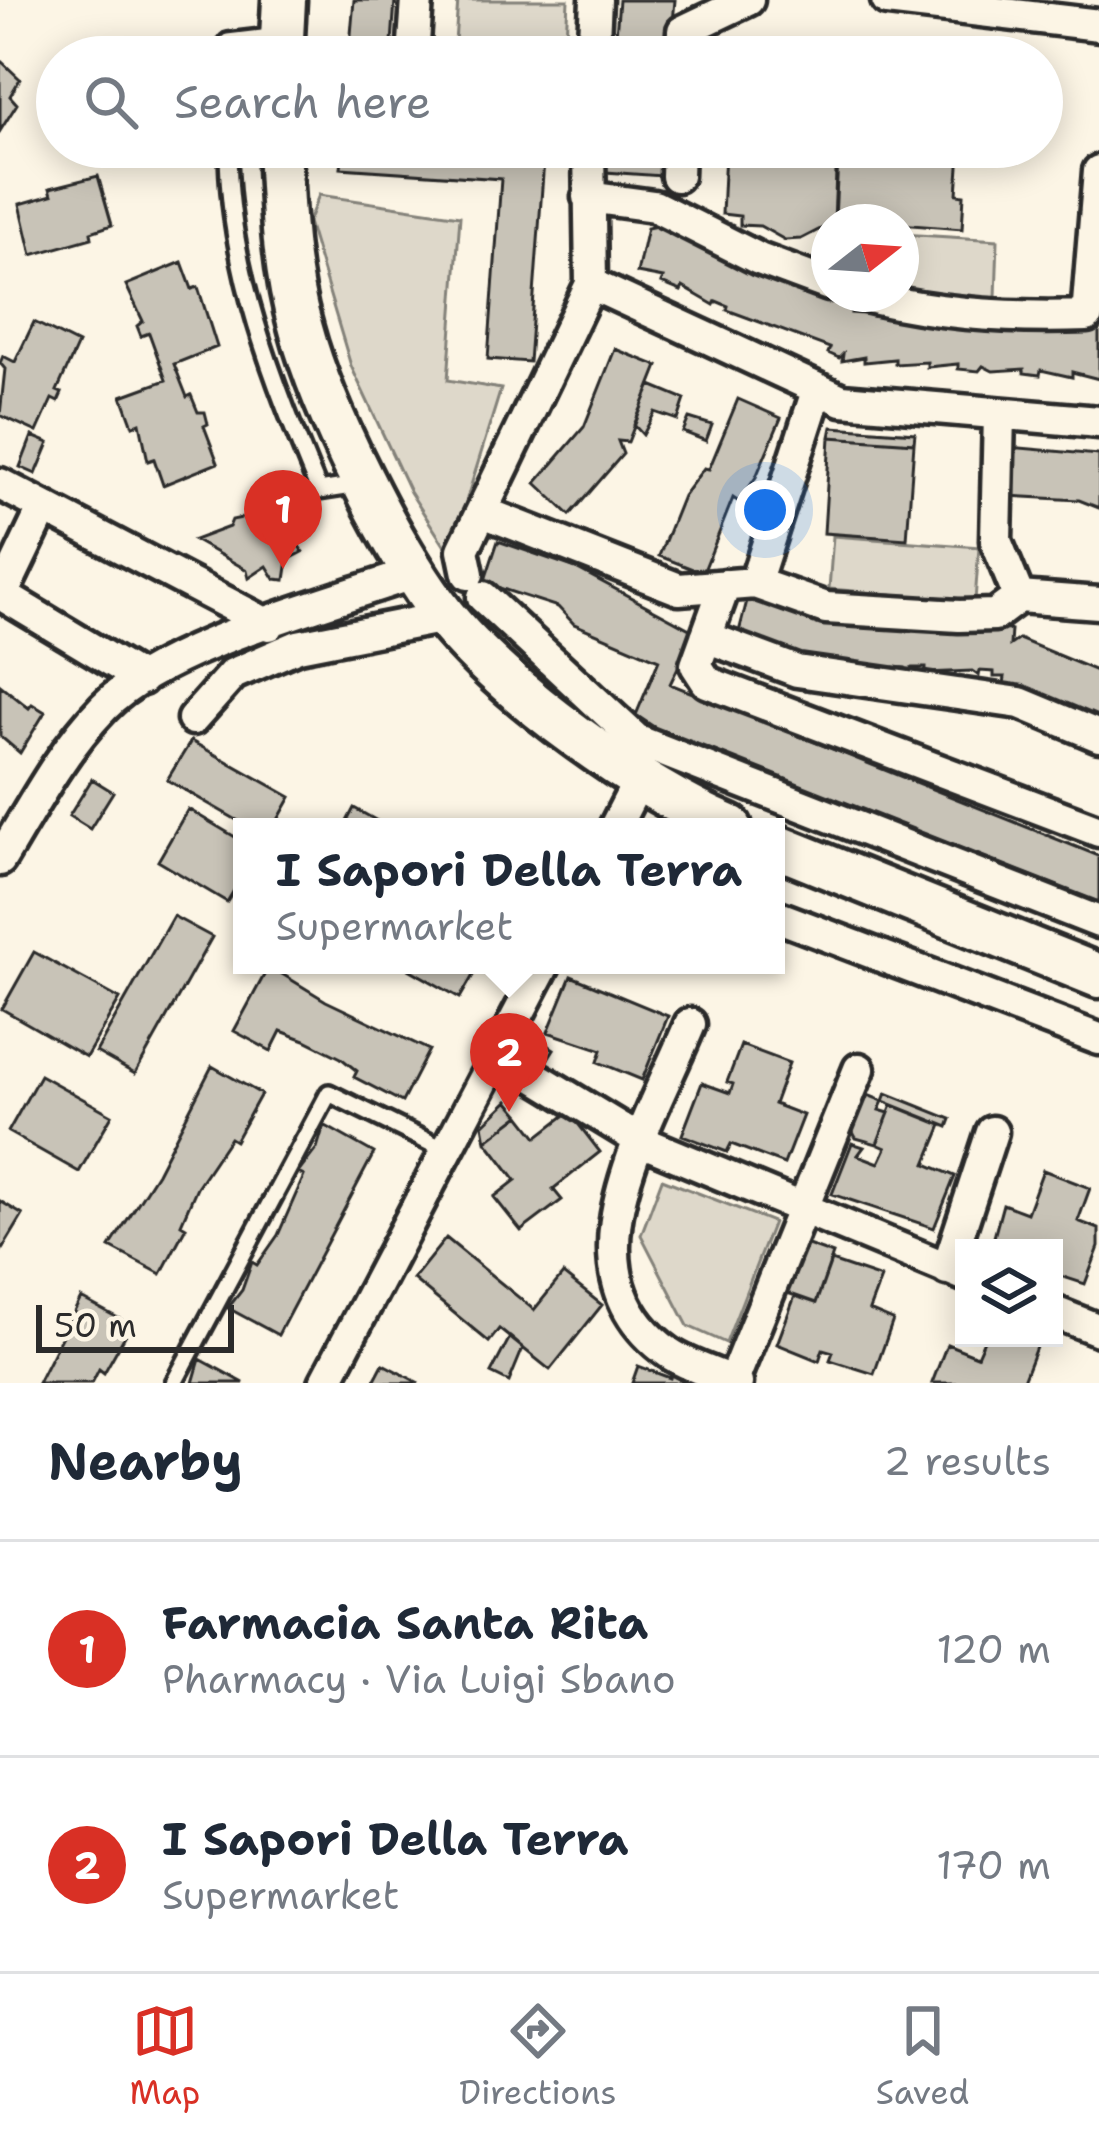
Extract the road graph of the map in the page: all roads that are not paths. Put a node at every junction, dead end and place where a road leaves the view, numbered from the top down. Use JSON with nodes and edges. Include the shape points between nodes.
{"nodes":[{"id":1,"x":417,"y":0,"type":"edge"},
{"id":2,"x":596,"y":0,"type":"edge"},
{"id":3,"x":748,"y":0,"type":"edge"},
{"id":4,"x":886,"y":0,"type":"edge"},
{"id":5,"x":1099,"y":25,"type":"edge"},
{"id":6,"x":414,"y":36,"type":"edge"},
{"id":7,"x":594,"y":36,"type":"edge"},
{"id":8,"x":683,"y":36,"type":"edge"},
{"id":9,"x":230,"y":168,"type":"edge"},
{"id":10,"x":280,"y":168,"type":"edge"},
{"id":11,"x":589,"y":168,"type":"edge"},
{"id":12,"x":1099,"y":171,"type":"edge"},
{"id":13,"x":588,"y":197,"type":"junction"},
{"id":14,"x":811,"y":278,"type":"edge"},
{"id":15,"x":590,"y":284,"type":"junction"},
{"id":16,"x":919,"y":310,"type":"edge"},
{"id":17,"x":818,"y":392,"type":"junction"},
{"id":18,"x":999,"y":414,"type":"junction"},
{"id":19,"x":1099,"y":422,"type":"edge"},
{"id":20,"x":0,"y":484,"type":"edge"},
{"id":21,"x":368,"y":484,"type":"junction"},
{"id":22,"x":44,"y":507,"type":"junction"},
{"id":23,"x":483,"y":512,"type":"junction"},
{"id":24,"x":417,"y":572,"type":"junction"},
{"id":25,"x":740,"y":584,"type":"junction"},
{"id":26,"x":1,"y":596,"type":"edge"},
{"id":27,"x":1019,"y":597,"type":"junction"},
{"id":28,"x":1099,"y":603,"type":"edge"},
{"id":29,"x":445,"y":617,"type":"junction"},
{"id":30,"x":269,"y":625,"type":"junction"},
{"id":31,"x":706,"y":638,"type":"junction"},
{"id":32,"x":142,"y":679,"type":"junction"},
{"id":33,"x":193,"y":719,"type":"dead end"},
{"id":34,"x":1099,"y":736,"type":"edge"},
{"id":35,"x":639,"y":760,"type":"junction"},
{"id":36,"x":618,"y":818,"type":"edge"},
{"id":37,"x":709,"y":818,"type":"edge"},
{"id":38,"x":1099,"y":831,"type":"edge"},
{"id":39,"x":785,"y":850,"type":"edge"},
{"id":40,"x":0,"y":860,"type":"edge"},
{"id":41,"x":785,"y":919,"type":"edge"},
{"id":42,"x":1099,"y":922,"type":"edge"},
{"id":43,"x":539,"y":974,"type":"edge"},
{"id":44,"x":1099,"y":976,"type":"edge"},
{"id":45,"x":690,"y":1024,"type":"dead end"},
{"id":46,"x":1099,"y":1039,"type":"edge"},
{"id":47,"x":498,"y":1054,"type":"junction"},
{"id":48,"x":859,"y":1069,"type":"dead end"},
{"id":49,"x":992,"y":1132,"type":"dead end"},
{"id":50,"x":643,"y":1142,"type":"junction"},
{"id":51,"x":447,"y":1151,"type":"junction"},
{"id":52,"x":801,"y":1208,"type":"junction"},
{"id":53,"x":964,"y":1239,"type":"edge"},
{"id":54,"x":955,"y":1272,"type":"edge"},
{"id":55,"x":1063,"y":1316,"type":"edge"},
{"id":56,"x":1099,"y":1330,"type":"edge"},
{"id":57,"x":735,"y":1382,"type":"edge"},
{"id":58,"x":174,"y":1383,"type":"edge"},
{"id":59,"x":326,"y":1383,"type":"edge"}],
"edges":[{"from":1,"to":6,"type":"street"},
{"from":2,"to":7,"type":"street"},
{"from":3,"to":8,"type":"street"},
{"from":4,"to":5,"type":"street"},
{"from":9,"to":21,"type":"lane","via":[[237,248],[260,349],[319,491]]},
{"from":10,"to":21,"type":"main road","via":[[301,329]]},
{"from":11,"to":13,"type":"street"},
{"from":12,"to":16,"type":"street","via":[[1087,316]]},
{"from":13,"to":14,"type":"street","via":[[654,206]]},
{"from":13,"to":15,"type":"street"},
{"from":15,"to":17,"type":"street"},
{"from":15,"to":23,"type":"street"},
{"from":17,"to":18,"type":"street"},
{"from":17,"to":25,"type":"street"},
{"from":18,"to":19,"type":"street"},
{"from":18,"to":27,"type":"street","via":[[996,541]]},
{"from":20,"to":22,"type":"street"},
{"from":21,"to":24,"type":"main road"},
{"from":22,"to":26,"type":"street"},
{"from":22,"to":30,"type":"street"},
{"from":23,"to":25,"type":"street","via":[[679,589]]},
{"from":23,"to":35,"type":"street","via":[[464,550],[476,586]]},
{"from":24,"to":29,"type":"main road"},
{"from":24,"to":30,"type":"street"},
{"from":25,"to":27,"type":"street","via":[[826,608],[959,616],[994,615]]},
{"from":25,"to":31,"type":"street"},
{"from":26,"to":32,"type":"street"},
{"from":27,"to":28,"type":"street"},
{"from":29,"to":33,"type":"street","via":[[298,646],[233,674]]},
{"from":29,"to":35,"type":"main road","via":[[536,705]]},
{"from":30,"to":32,"type":"street"},
{"from":31,"to":34,"type":"street","via":[[797,671],[1019,703]]},
{"from":31,"to":38,"type":"street","via":[[696,665],[707,682]]},
{"from":32,"to":40,"type":"street","via":[[69,746]]},
{"from":35,"to":36,"type":"street"},
{"from":35,"to":37,"type":"main road"},
{"from":35,"to":42,"type":"street"},
{"from":39,"to":44,"type":"main road"},
{"from":41,"to":46,"type":"street"},
{"from":43,"to":47,"type":"street"},
{"from":45,"to":50,"type":"street"},
{"from":47,"to":50,"type":"street"},
{"from":47,"to":51,"type":"street"},
{"from":48,"to":52,"type":"street"},
{"from":49,"to":53,"type":"street"},
{"from":50,"to":52,"type":"street"},
{"from":50,"to":57,"type":"street","via":[[613,1218],[610,1256],[625,1307],[669,1353]]},
{"from":51,"to":58,"type":"lane","via":[[329,1094]]},
{"from":51,"to":59,"type":"street"},
{"from":52,"to":54,"type":"street"},
{"from":52,"to":57,"type":"street"},
{"from":55,"to":56,"type":"street"}]}
